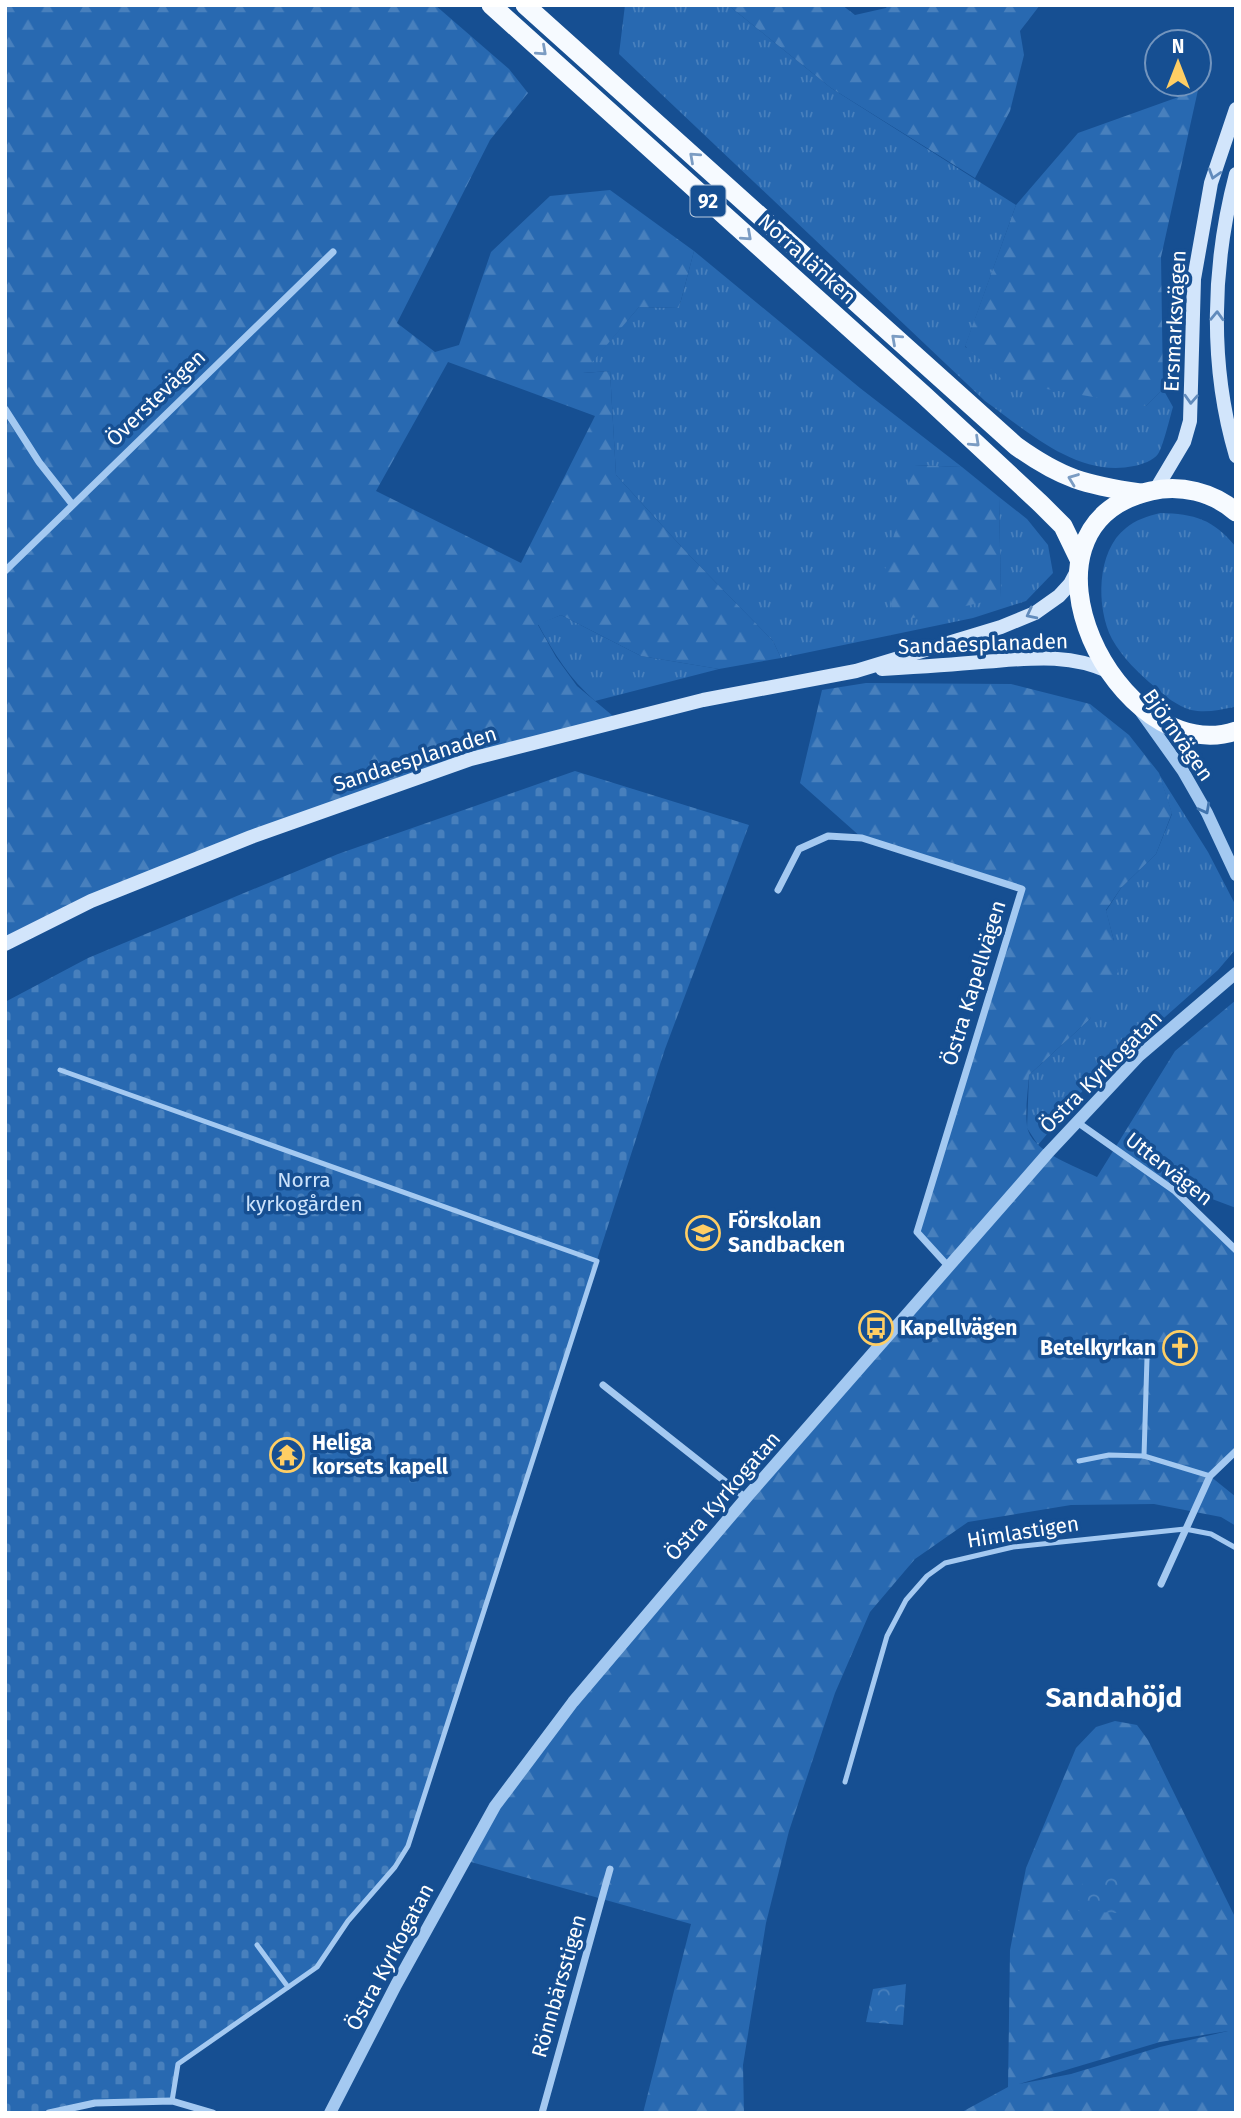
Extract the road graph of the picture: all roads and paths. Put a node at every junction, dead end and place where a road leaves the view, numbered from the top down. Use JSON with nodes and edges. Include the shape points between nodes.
{"nodes":[{"id":1,"x":491,"y":5,"type":"edge"},
{"id":2,"x":526,"y":5,"type":"edge"},
{"id":3,"x":1236,"y":109,"type":"edge"},
{"id":4,"x":1236,"y":174,"type":"edge"},
{"id":5,"x":332,"y":252,"type":"dead end"},
{"id":6,"x":5,"y":409,"type":"edge"},
{"id":7,"x":1236,"y":456,"type":"edge"},
{"id":8,"x":1148,"y":491,"type":"junction"},
{"id":9,"x":72,"y":504,"type":"junction"},
{"id":10,"x":1236,"y":512,"type":"edge"},
{"id":11,"x":1079,"y":563,"type":"junction"},
{"id":12,"x":5,"y":570,"type":"edge"},
{"id":13,"x":856,"y":671,"type":"junction"},
{"id":14,"x":1110,"y":672,"type":"junction"},
{"id":15,"x":1125,"y":692,"type":"junction"},
{"id":16,"x":1236,"y":731,"type":"edge"},
{"id":17,"x":1236,"y":875,"type":"edge"},
{"id":18,"x":778,"y":890,"type":"dead end"},
{"id":19,"x":5,"y":944,"type":"edge"},
{"id":20,"x":1236,"y":973,"type":"edge"},
{"id":21,"x":60,"y":1070,"type":"dead end"},
{"id":22,"x":1077,"y":1122,"type":"junction"},
{"id":23,"x":1236,"y":1250,"type":"edge"},
{"id":24,"x":948,"y":1266,"type":"junction"},
{"id":25,"x":1147,"y":1358,"type":"dead end"},
{"id":26,"x":603,"y":1385,"type":"dead end"},
{"id":27,"x":1236,"y":1451,"type":"edge"},
{"id":28,"x":1144,"y":1456,"type":"junction"},
{"id":29,"x":1079,"y":1461,"type":"dead end"},
{"id":30,"x":1210,"y":1476,"type":"junction"},
{"id":31,"x":746,"y":1498,"type":"junction"},
{"id":32,"x":1185,"y":1529,"type":"junction"},
{"id":33,"x":1236,"y":1548,"type":"edge"},
{"id":34,"x":1161,"y":1584,"type":"dead end"},
{"id":35,"x":845,"y":1782,"type":"dead end"},
{"id":36,"x":610,"y":1869,"type":"dead end"},
{"id":37,"x":257,"y":1945,"type":"dead end"},
{"id":38,"x":288,"y":1987,"type":"junction"},
{"id":39,"x":172,"y":2101,"type":"junction"},
{"id":40,"x":49,"y":2113,"type":"edge"},
{"id":41,"x":213,"y":2113,"type":"edge"},
{"id":42,"x":331,"y":2113,"type":"edge"},
{"id":43,"x":542,"y":2113,"type":"edge"}],
"edges":[{"from":1,"to":11,"type":"highway","name":"Norra länken","number":"92","one_way":true,"via":[[1041,504],[1063,526]]},
{"from":8,"to":2,"type":"highway","name":"Norra länken","number":"92","one_way":true,"via":[[1078,482],[1044,467],[1016,446]]},
{"from":3,"to":8,"type":"main road","name":"Ersmarksvägen","one_way":true,"via":[[1211,183],[1194,279],[1190,421],[1184,442]]},
{"from":7,"to":4,"type":"main road","name":"Ersmarksvägen","one_way":true,"via":[[1223,401],[1217,328],[1223,238]]},
{"from":5,"to":9,"type":"street","name":"Överstevägen"},
{"from":6,"to":9,"type":"street"},
{"from":8,"to":10,"type":"highway","name":"Norra länken","via":[[1188,488]]},
{"from":8,"to":11,"type":"highway","via":[[1127,498],[1104,514]]},
{"from":9,"to":12,"type":"street","name":"Överstevägen"},
{"from":11,"to":13,"type":"main road","name":"Sandaesplanaden","one_way":true,"via":[[1070,584],[1035,613]]},
{"from":11,"to":14,"type":"highway","via":[[1079,595],[1086,626]]},
{"from":13,"to":14,"type":"main road","name":"Sandaesplanaden","via":[[1041,658],[1075,660]]},
{"from":13,"to":19,"type":"main road","name":"Sandaesplanaden","via":[[703,700],[471,759],[91,901]]},
{"from":14,"to":15,"type":"highway"},
{"from":15,"to":16,"type":"highway","via":[[1152,715],[1185,732]]},
{"from":15,"to":17,"type":"street","name":"Björnvägen","one_way":true,"via":[[1184,771]]},
{"from":18,"to":24,"type":"street","name":"Östra Kapellvägen","via":[[799,849],[828,836],[862,838],[1022,889],[916,1232]]},
{"from":20,"to":22,"type":"street","name":"Östra Kyrkogatan","via":[[1139,1056]]},
{"from":21,"to":38,"type":"lane","via":[[597,1261],[408,1846],[317,1967]]},
{"from":22,"to":23,"type":"street","name":"Uttervägen","via":[[1175,1191]]},
{"from":22,"to":24,"type":"street","name":"Östra Kyrkogatan"},
{"from":24,"to":31,"type":"street","name":"Östra Kyrkogatan"},
{"from":25,"to":28,"type":"lane"},
{"from":26,"to":31,"type":"street"},
{"from":27,"to":30,"type":"street"},
{"from":28,"to":29,"type":"lane","via":[[1109,1455]]},
{"from":28,"to":30,"type":"lane"},
{"from":30,"to":32,"type":"street"},
{"from":31,"to":42,"type":"street","name":"Östra Kyrkogatan","via":[[573,1702],[495,1806]]},
{"from":32,"to":33,"type":"lane","name":"Himlastigen","via":[[1211,1534]]},
{"from":32,"to":34,"type":"street"},
{"from":32,"to":35,"type":"lane","name":"Himlastigen","via":[[1013,1547],[945,1563],[927,1576],[906,1600],[887,1636]]},
{"from":36,"to":43,"type":"street","name":"Rönnbärsstigen"},
{"from":37,"to":38,"type":"lane"},
{"from":38,"to":39,"type":"lane","via":[[178,2064]]},
{"from":39,"to":40,"type":"street","via":[[95,2103]]},
{"from":39,"to":41,"type":"street"}]}
